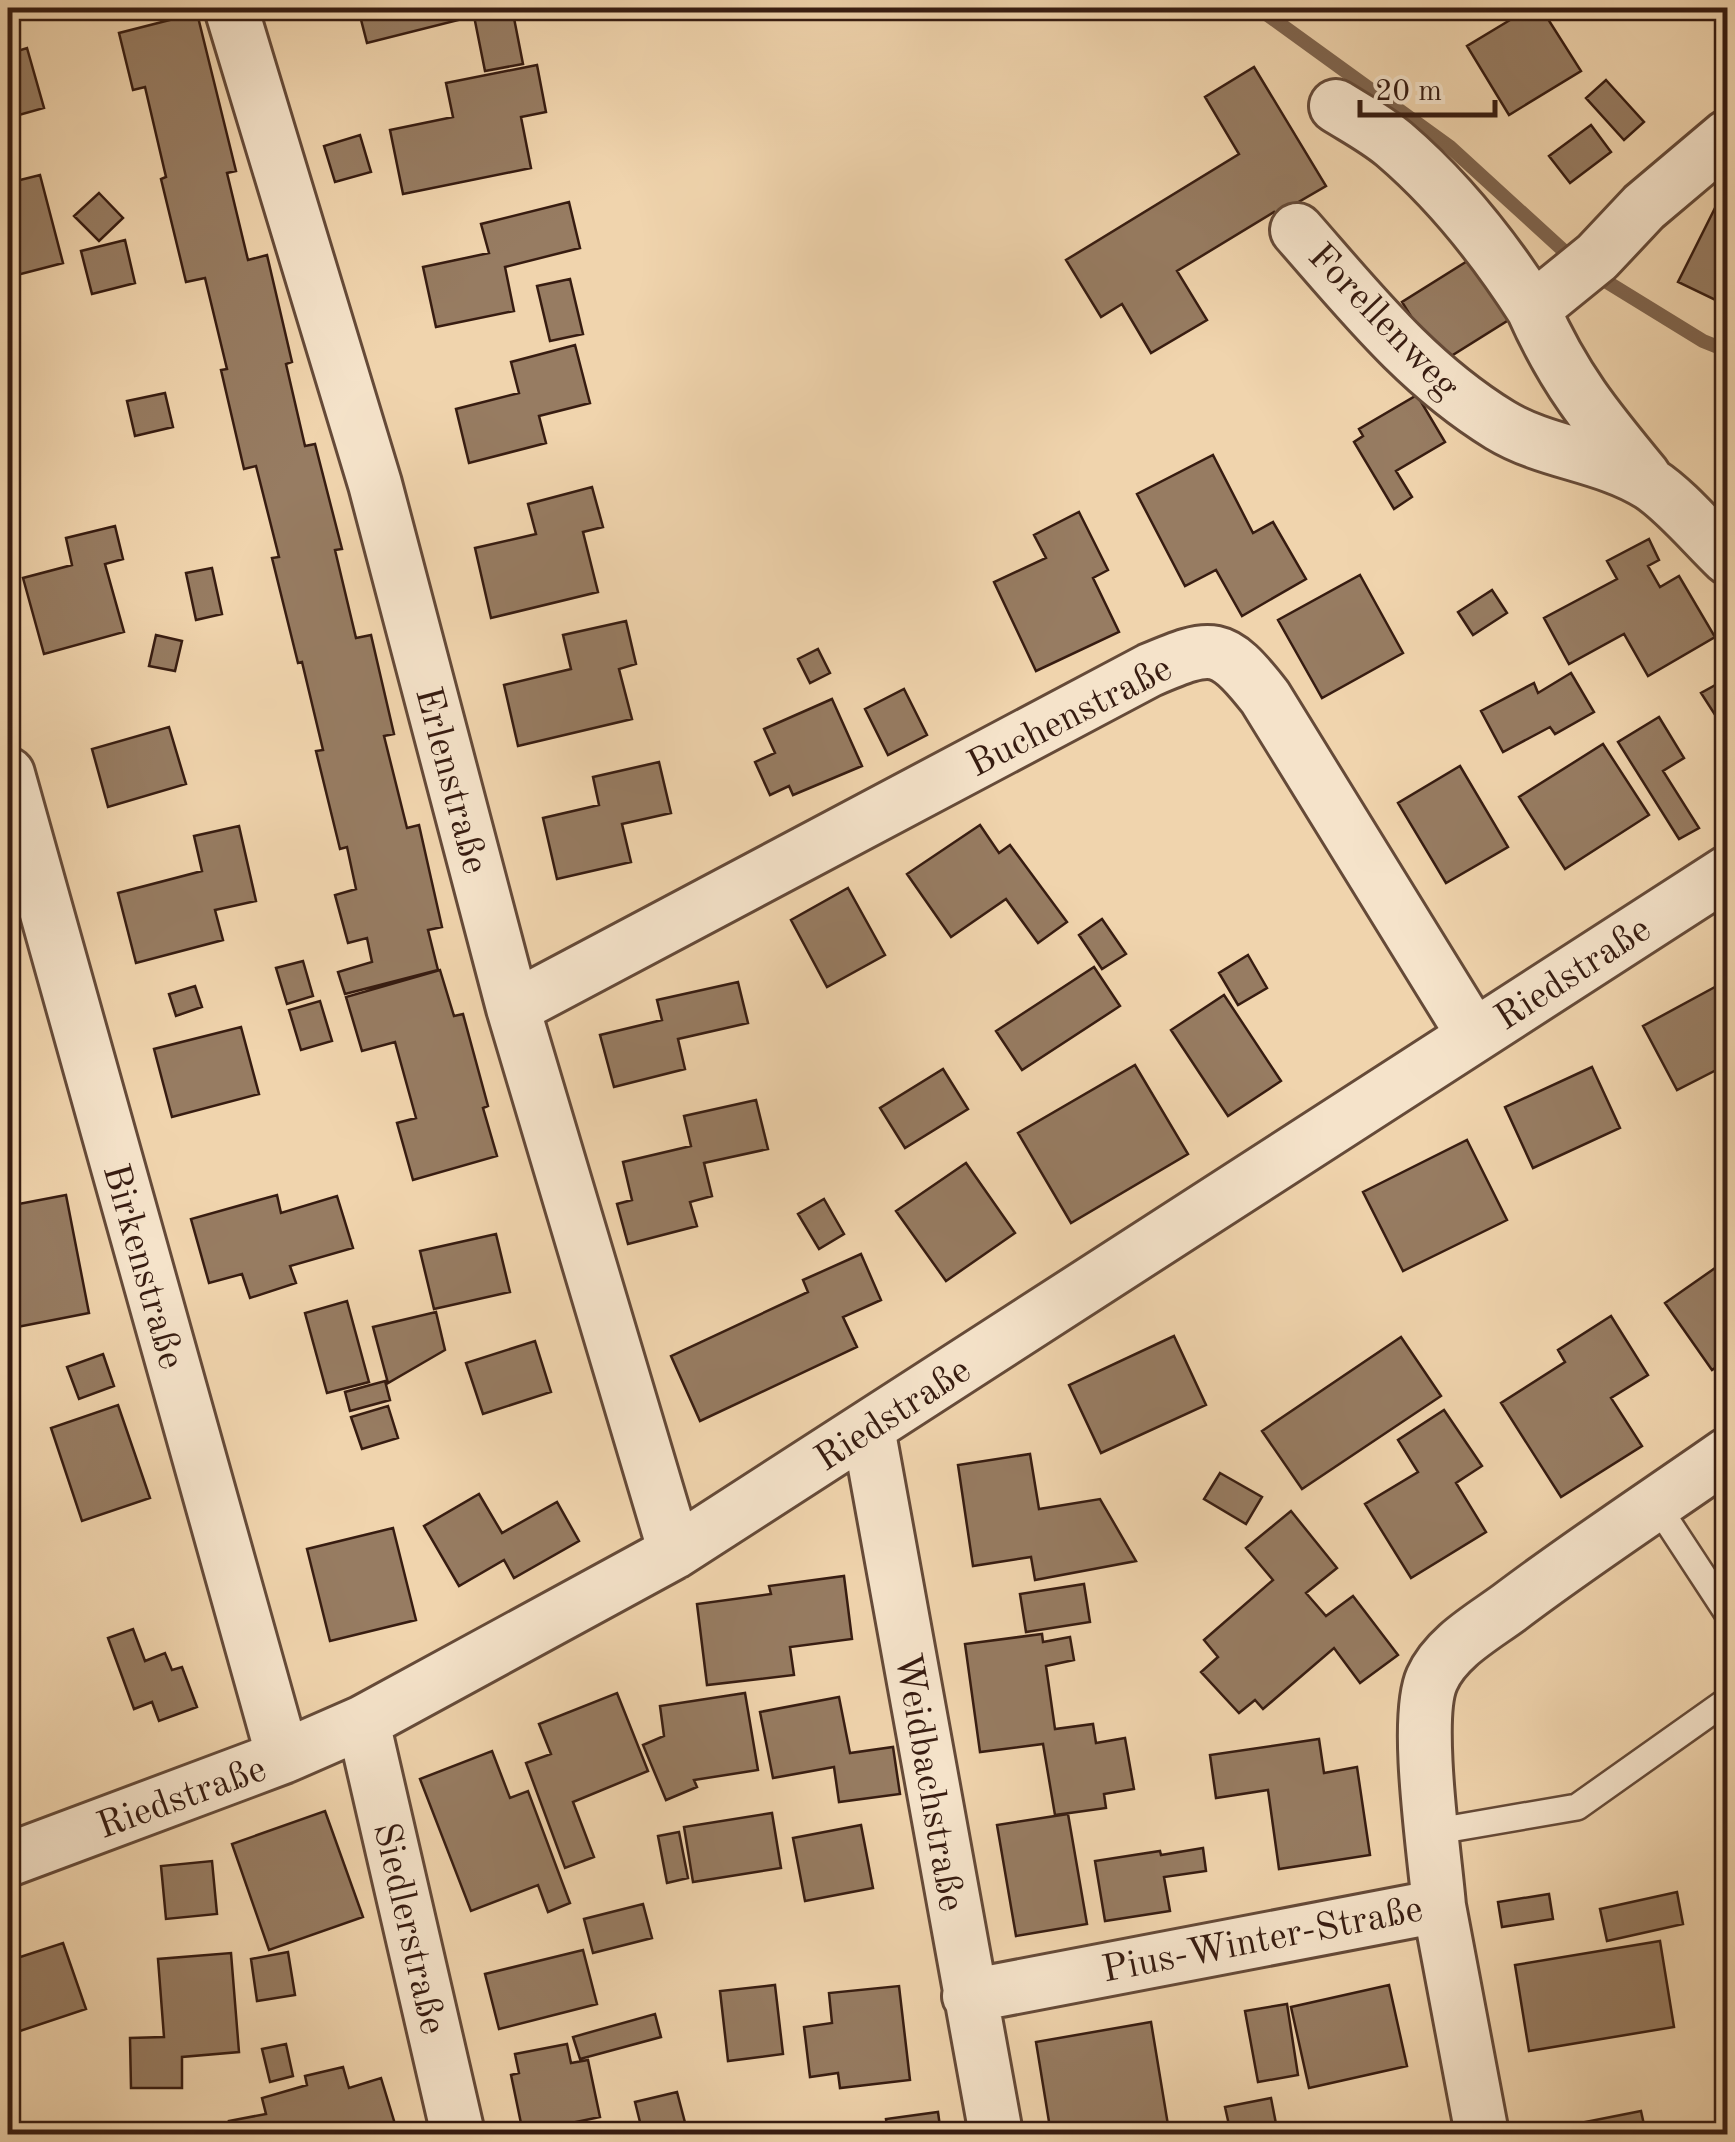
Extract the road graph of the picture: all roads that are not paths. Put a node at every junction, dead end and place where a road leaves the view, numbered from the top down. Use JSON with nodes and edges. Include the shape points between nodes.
{"nodes":[{"id":1,"x":231,"y":8,"type":"edge"},
{"id":2,"x":1336,"y":106,"type":"dead end"},
{"id":3,"x":1728,"y":136,"type":"edge"},
{"id":4,"x":1297,"y":230,"type":"dead end"},
{"id":5,"x":1566,"y":282,"type":"junction"},
{"id":6,"x":1652,"y":485,"type":"junction"},
{"id":7,"x":1728,"y":558,"type":"edge"},
{"id":8,"x":8,"y":774,"type":"edge"},
{"id":9,"x":1728,"y":872,"type":"edge"},
{"id":10,"x":513,"y":1008,"type":"junction"},
{"id":11,"x":1474,"y":1036,"type":"junction"},
{"id":12,"x":868,"y":1428,"type":"junction"},
{"id":13,"x":1728,"y":1454,"type":"edge"},
{"id":14,"x":1656,"y":1504,"type":"junction"},
{"id":15,"x":676,"y":1552,"type":"junction"},
{"id":16,"x":1728,"y":1614,"type":"edge"},
{"id":17,"x":1728,"y":1700,"type":"edge"},
{"id":18,"x":364,"y":1722,"type":"junction"},
{"id":19,"x":283,"y":1758,"type":"junction"},
{"id":20,"x":1432,"y":1832,"type":"junction"},
{"id":21,"x":8,"y":1860,"type":"edge"},
{"id":22,"x":1439,"y":1906,"type":"junction"},
{"id":23,"x":968,"y":1996,"type":"junction"},
{"id":24,"x":458,"y":2134,"type":"edge"},
{"id":25,"x":996,"y":2134,"type":"edge"},
{"id":26,"x":1482,"y":2134,"type":"edge"}],
"edges":[{"from":1,"to":10,"type":"street","name":"Erlenstraße","via":[[374,484]]},
{"from":2,"to":5,"type":"street","via":[[1392,142],[1503,261]]},
{"from":3,"to":5,"type":"street"},
{"from":4,"to":6,"type":"street","name":"Forellenweg","via":[[1418,366],[1456,397],[1506,428]]},
{"from":5,"to":6,"type":"street","via":[[1552,353],[1584,404]]},
{"from":6,"to":7,"type":"street","name":"Forellenweg"},
{"from":8,"to":19,"type":"street","name":"Birkenstraße"},
{"from":9,"to":11,"type":"street","name":"Riedstraße"},
{"from":10,"to":11,"type":"street","name":"Buchenstraße","via":[[1150,670],[1210,650],[1230,657],[1265,697]]},
{"from":10,"to":15,"type":"street","name":"Erlenstraße"},
{"from":11,"to":12,"type":"street","name":"Riedstraße"},
{"from":12,"to":15,"type":"street","name":"Riedstraße"},
{"from":12,"to":23,"type":"street","name":"Weidbachstraße"},
{"from":13,"to":14,"type":"street","name":"Pius-Winter-Straße"},
{"from":14,"to":16,"type":"lane"},
{"from":14,"to":20,"type":"street","name":"Pius-Winter-Straße","via":[[1453,1650],[1432,1680],[1426,1712]]},
{"from":15,"to":18,"type":"street","name":"Riedstraße"},
{"from":17,"to":20,"type":"lane","via":[[1577,1807]]},
{"from":18,"to":19,"type":"street","name":"Riedstraße"},
{"from":18,"to":24,"type":"street","name":"Siedlerstraße"},
{"from":19,"to":21,"type":"street","name":"Riedstraße"},
{"from":20,"to":22,"type":"street","name":"Pius-Winter-Straße"},
{"from":22,"to":23,"type":"street","name":"Pius-Winter-Straße"},
{"from":22,"to":26,"type":"street"},
{"from":23,"to":25,"type":"street","name":"Weidbachstraße"}]}
